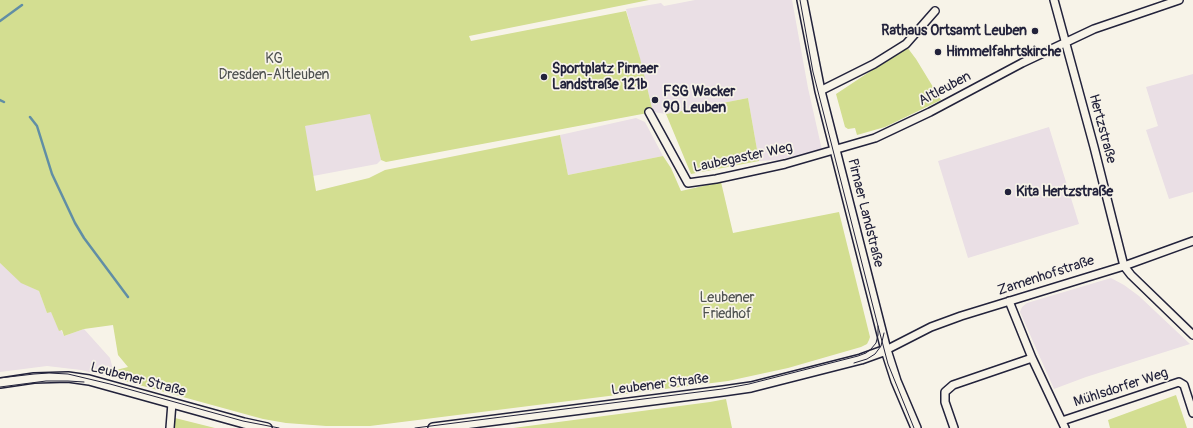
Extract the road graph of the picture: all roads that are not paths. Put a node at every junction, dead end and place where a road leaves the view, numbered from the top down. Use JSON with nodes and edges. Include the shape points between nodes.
{"nodes":[{"id":1,"x":802,"y":0,"type":"edge"},
{"id":2,"x":1054,"y":0,"type":"edge"},
{"id":3,"x":1179,"y":0,"type":"edge"},
{"id":4,"x":935,"y":10,"type":"dead end"},
{"id":5,"x":1066,"y":43,"type":"junction"},
{"id":6,"x":820,"y":91,"type":"junction"},
{"id":7,"x":649,"y":112,"type":"dead end"},
{"id":8,"x":835,"y":150,"type":"junction"},
{"id":9,"x":1193,"y":240,"type":"edge"},
{"id":10,"x":1124,"y":266,"type":"junction"},
{"id":11,"x":1009,"y":301,"type":"junction"},
{"id":12,"x":1193,"y":335,"type":"edge"},
{"id":13,"x":886,"y":350,"type":"junction"},
{"id":14,"x":1032,"y":358,"type":"junction"},
{"id":15,"x":0,"y":383,"type":"edge"},
{"id":16,"x":172,"y":403,"type":"junction"},
{"id":17,"x":1193,"y":412,"type":"edge"},
{"id":18,"x":1062,"y":421,"type":"junction"},
{"id":19,"x":170,"y":428,"type":"edge"},
{"id":20,"x":267,"y":428,"type":"edge"},
{"id":21,"x":433,"y":428,"type":"edge"},
{"id":22,"x":916,"y":428,"type":"edge"},
{"id":23,"x":954,"y":428,"type":"edge"},
{"id":24,"x":1065,"y":428,"type":"edge"}],
"edges":[{"from":1,"to":6,"type":"street","name":"Pirnaer Landstraße"},
{"from":2,"to":5,"type":"street","name":"Hertzstraße"},
{"from":3,"to":5,"type":"street","name":"Altleuben","via":[[1094,29]]},
{"from":4,"to":6,"type":"street","via":[[906,44],[874,64]]},
{"from":5,"to":8,"type":"street","name":"Altleuben","via":[[1022,63],[899,128]]},
{"from":5,"to":10,"type":"street","name":"Hertzstraße"},
{"from":6,"to":8,"type":"street","name":"Pirnaer Landstraße"},
{"from":7,"to":8,"type":"street","name":"Laubegaster Weg","via":[[688,183],[785,164]]},
{"from":8,"to":13,"type":"street","name":"Pirnaer Landstraße"},
{"from":9,"to":10,"type":"street","name":"Zamenhofstraße"},
{"from":10,"to":11,"type":"street","name":"Zamenhofstraße"},
{"from":10,"to":12,"type":"street"},
{"from":11,"to":13,"type":"street","name":"Zamenhofstraße","via":[[931,327]]},
{"from":11,"to":14,"type":"street"},
{"from":13,"to":21,"type":"street","name":"Leubener Straße","via":[[861,359],[751,387]]},
{"from":13,"to":22,"type":"street","name":"Pirnaer Landstraße"},
{"from":14,"to":18,"type":"street"},
{"from":14,"to":23,"type":"street","via":[[953,385],[945,392],[945,402]]},
{"from":15,"to":16,"type":"street","name":"Leubener Straße","via":[[68,377],[89,380]]},
{"from":16,"to":19,"type":"street"},
{"from":16,"to":20,"type":"street","name":"Leubener Straße"},
{"from":17,"to":18,"type":"street","name":"Mühlsdorfer Weg","via":[[1184,385],[1179,382]]},
{"from":18,"to":24,"type":"street"}]}
